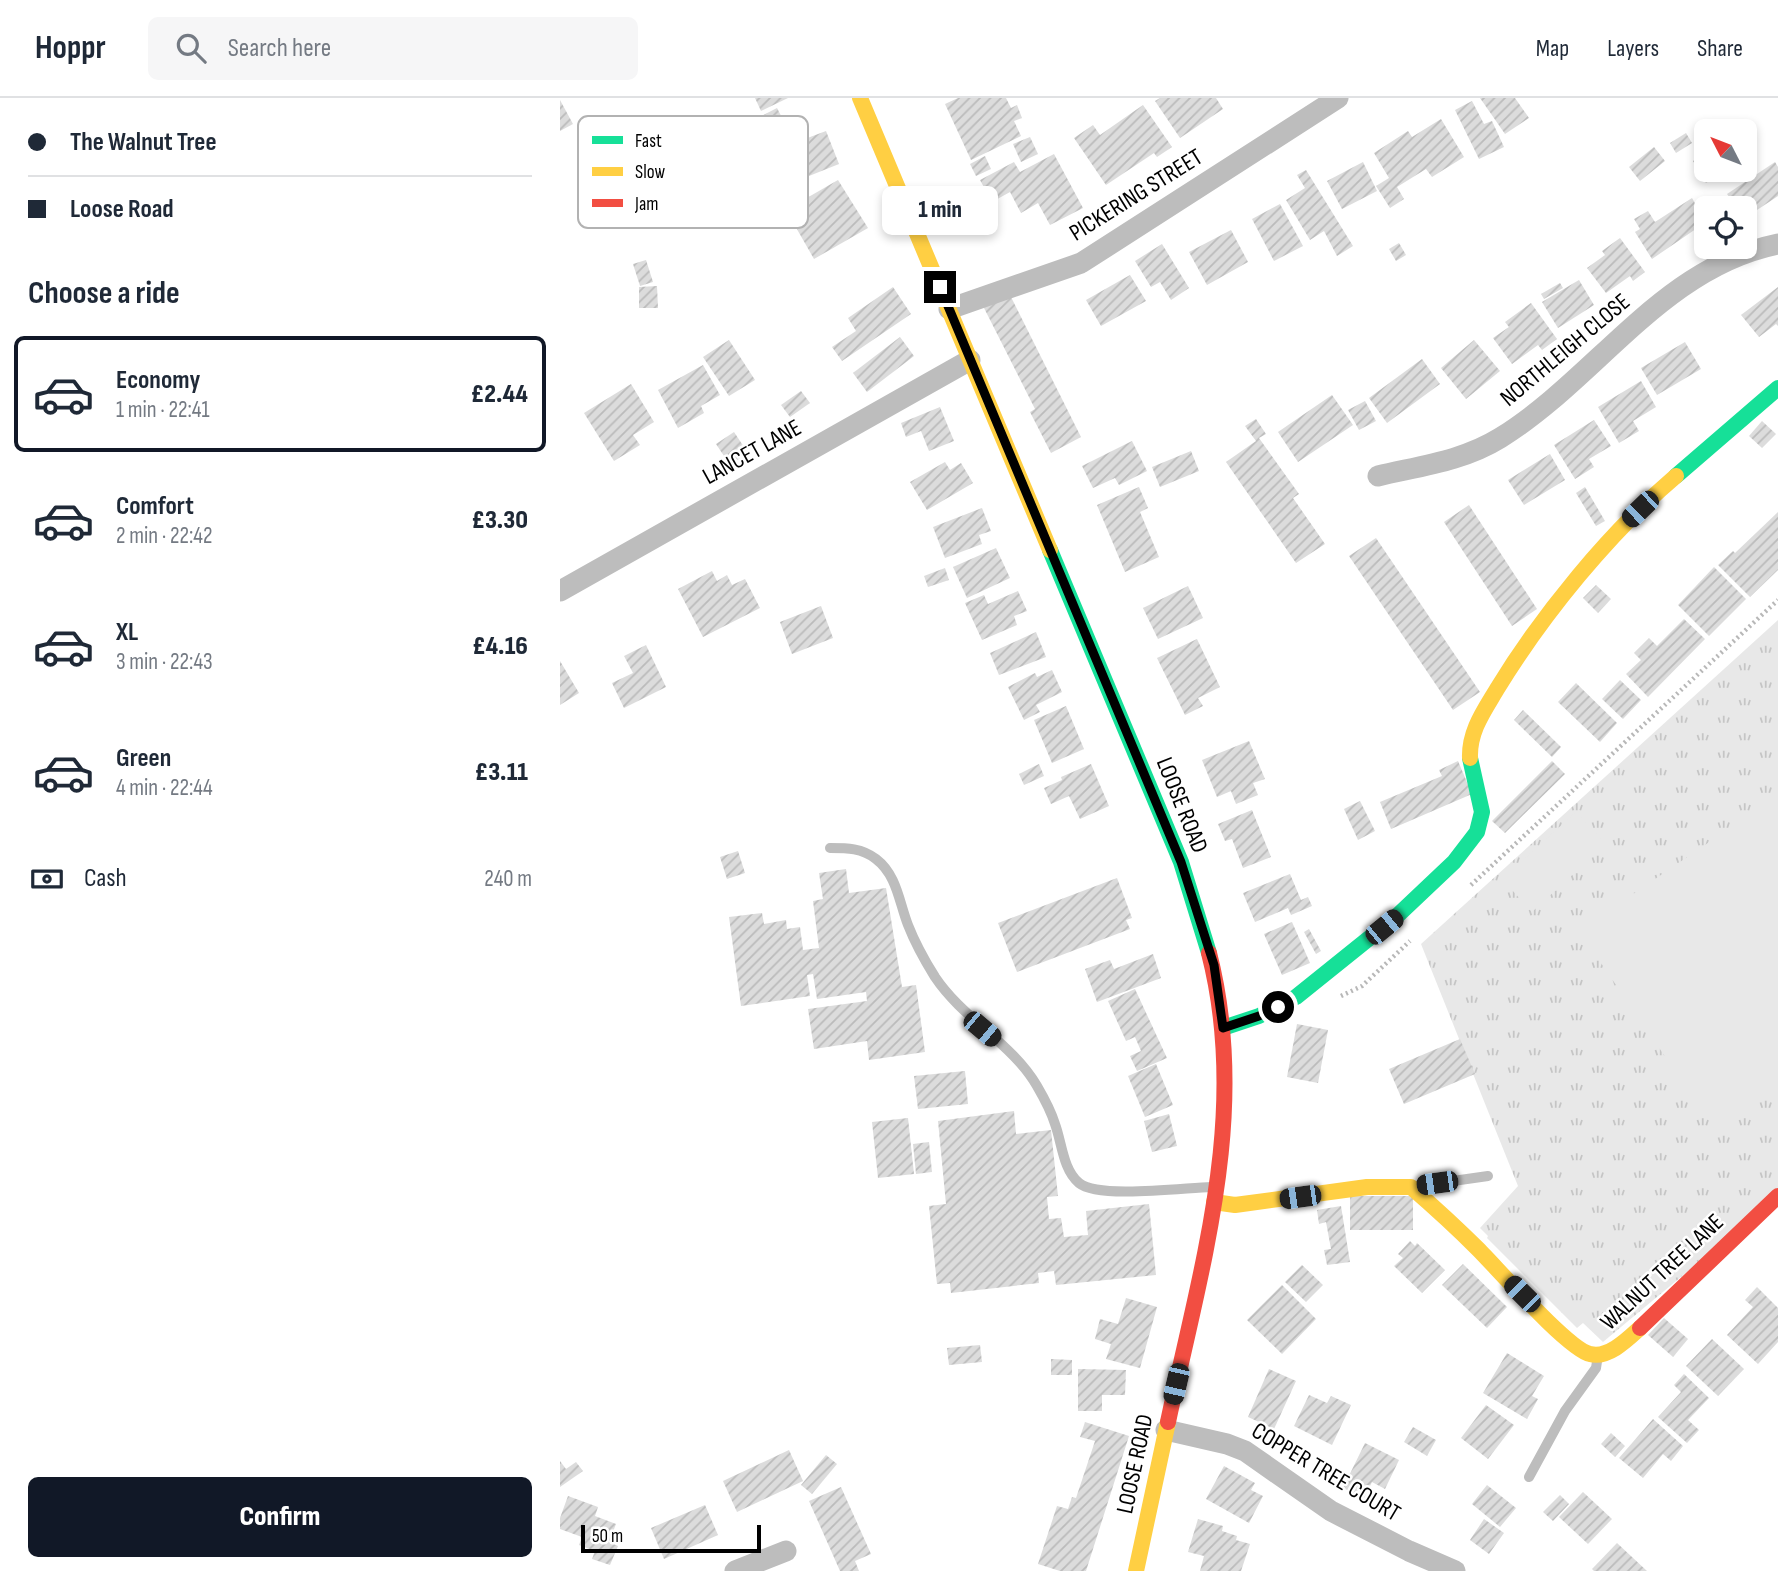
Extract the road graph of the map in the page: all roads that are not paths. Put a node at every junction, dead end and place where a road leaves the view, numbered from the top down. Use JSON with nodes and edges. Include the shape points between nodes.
{"nodes":[{"id":1,"x":860,"y":98,"type":"edge"},
{"id":2,"x":1338,"y":98,"type":"edge"},
{"id":3,"x":1778,"y":244,"type":"edge"},
{"id":4,"x":949,"y":309,"type":"junction"},
{"id":5,"x":970,"y":360,"type":"junction"},
{"id":6,"x":1778,"y":388,"type":"edge"},
{"id":7,"x":1378,"y":476,"type":"dead end"},
{"id":8,"x":561,"y":588,"type":"edge"},
{"id":9,"x":830,"y":848,"type":"dead end"},
{"id":10,"x":1223,"y":1028,"type":"junction"},
{"id":11,"x":1488,"y":1176,"type":"dead end"},
{"id":12,"x":1411,"y":1187,"type":"junction"},
{"id":13,"x":1216,"y":1195,"type":"junction"},
{"id":14,"x":1778,"y":1196,"type":"edge"},
{"id":15,"x":1598,"y":1355,"type":"junction"},
{"id":16,"x":1166,"y":1430,"type":"junction"},
{"id":17,"x":1529,"y":1477,"type":"dead end"},
{"id":18,"x":786,"y":1551,"type":"dead end"},
{"id":19,"x":735,"y":1571,"type":"edge"},
{"id":20,"x":1136,"y":1571,"type":"edge"},
{"id":21,"x":1455,"y":1571,"type":"edge"}],
"edges":[{"from":1,"to":4,"type":"main road","name":"LOOSE ROAD"},
{"from":2,"to":4,"type":"street","name":"PICKERING STREET","via":[[1081,263]]},
{"from":3,"to":7,"type":"street","name":"NORTHLEIGH CLOSE","via":[[1725,262],[1689,284],[1500,439],[1462,457]]},
{"from":4,"to":5,"type":"main road","name":"LOOSE ROAD"},
{"from":5,"to":8,"type":"street","name":"LANCET LANE"},
{"from":5,"to":10,"type":"main road","name":"LOOSE ROAD","via":[[1181,862],[1214,965]]},
{"from":6,"to":10,"type":"main road","via":[[1619,529],[1524,645],[1473,730],[1469,755],[1482,812],[1477,832],[1454,862],[1398,915],[1296,997]]},
{"from":9,"to":13,"type":"lane","via":[[861,850],[890,874],[908,924],[936,977],[1034,1082],[1055,1124],[1072,1175],[1080,1184],[1103,1192]]},
{"from":10,"to":13,"type":"main road","name":"LOOSE ROAD","via":[[1225,1112]]},
{"from":11,"to":12,"type":"lane"},
{"from":12,"to":13,"type":"main road","via":[[1367,1187],[1235,1205]]},
{"from":12,"to":15,"type":"main road","name":"WALNUT TREE LANE","via":[[1554,1325],[1589,1354]]},
{"from":13,"to":16,"type":"main road","name":"LOOSE ROAD"},
{"from":14,"to":15,"type":"main road","name":"WALNUT TREE LANE","via":[[1614,1350]]},
{"from":15,"to":17,"type":"lane","via":[[1596,1368]]},
{"from":16,"to":20,"type":"main road","name":"LOOSE ROAD"},
{"from":16,"to":21,"type":"street","name":"COPPER TREE COURT","via":[[1245,1451],[1331,1511]]},
{"from":18,"to":19,"type":"street"}]}
